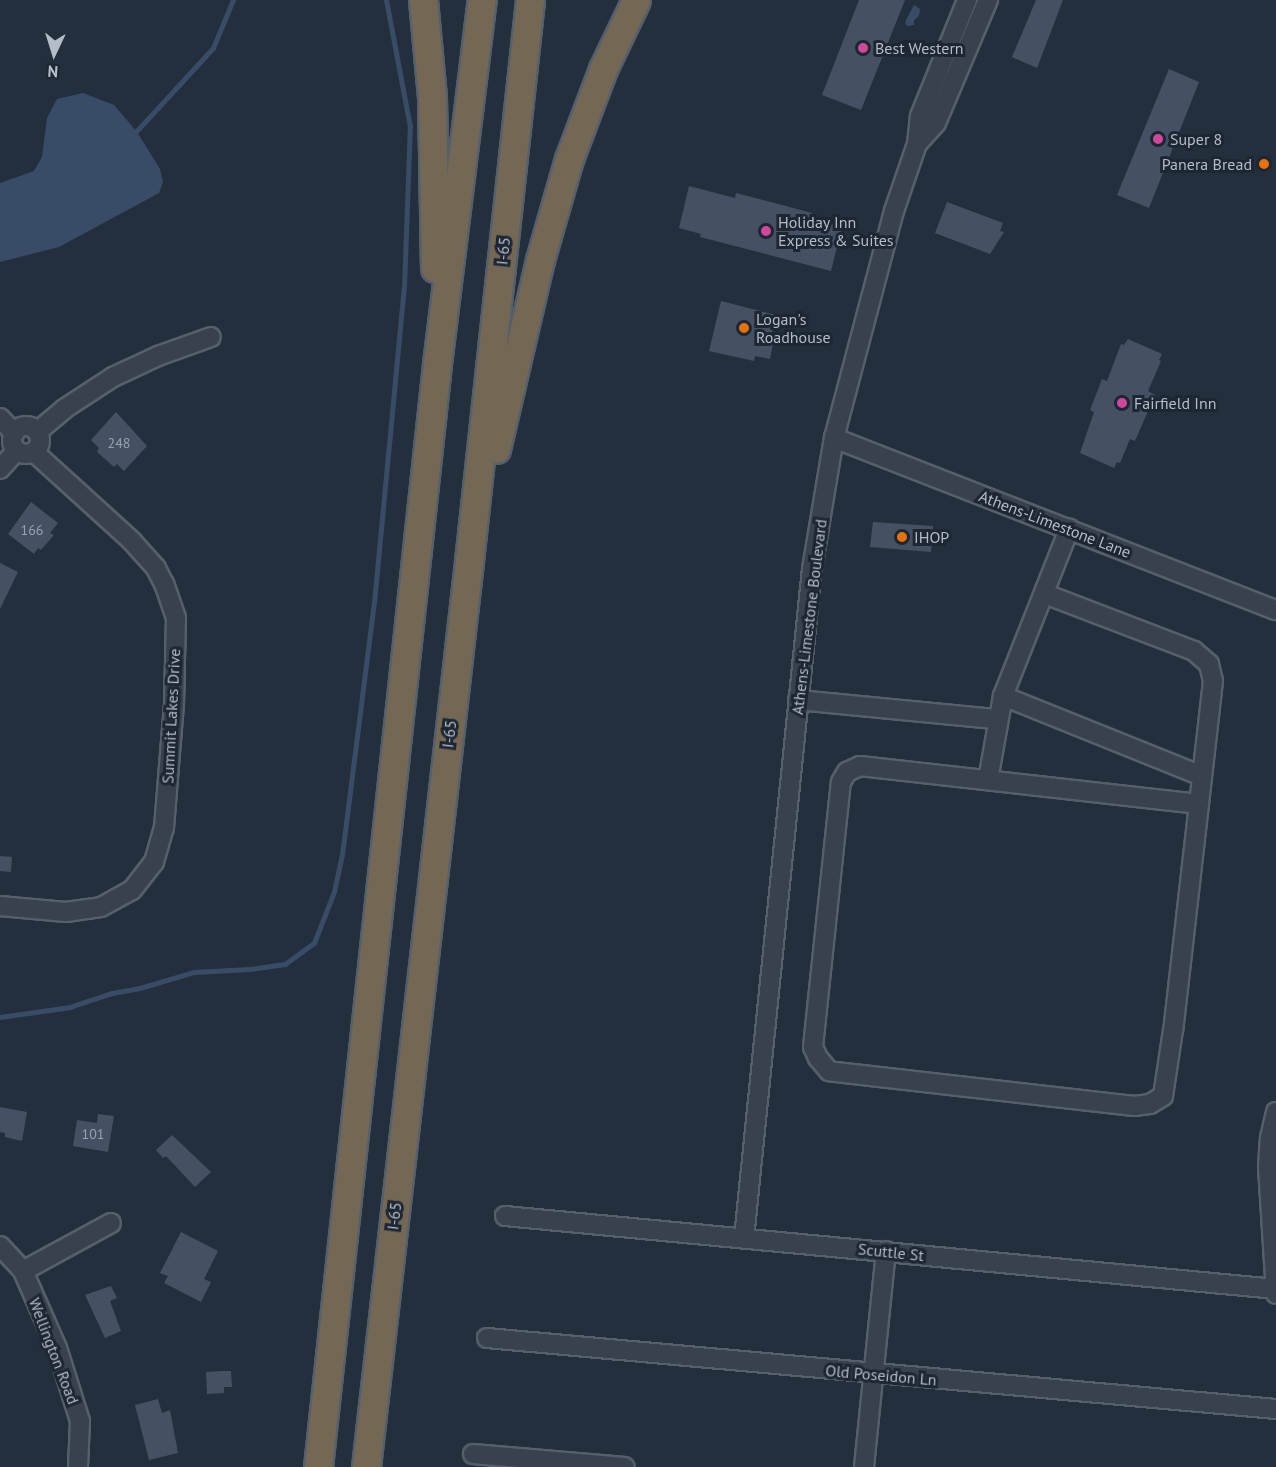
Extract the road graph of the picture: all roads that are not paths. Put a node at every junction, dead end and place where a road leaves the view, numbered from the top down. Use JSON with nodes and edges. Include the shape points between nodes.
{"nodes":[{"id":1,"x":423,"y":0,"type":"edge"},
{"id":2,"x":482,"y":0,"type":"edge"},
{"id":3,"x":530,"y":0,"type":"edge"},
{"id":4,"x":636,"y":0,"type":"edge"},
{"id":5,"x":967,"y":0,"type":"edge"},
{"id":6,"x":988,"y":0,"type":"edge"},
{"id":7,"x":917,"y":144,"type":"junction"},
{"id":8,"x":211,"y":337,"type":"dead end"},
{"id":9,"x":437,"y":364,"type":"junction"},
{"id":10,"x":0,"y":418,"type":"edge"},
{"id":11,"x":37,"y":432,"type":"junction"},
{"id":12,"x":14,"y":433,"type":"junction"},
{"id":13,"x":834,"y":438,"type":"junction"},
{"id":14,"x":25,"y":452,"type":"junction"},
{"id":15,"x":0,"y":469,"type":"edge"},
{"id":16,"x":1069,"y":529,"type":"junction"},
{"id":17,"x":470,"y":561,"type":"junction"},
{"id":18,"x":1045,"y":594,"type":"junction"},
{"id":19,"x":1276,"y":610,"type":"edge"},
{"id":20,"x":1003,"y":696,"type":"junction"},
{"id":21,"x":798,"y":700,"type":"junction"},
{"id":22,"x":997,"y":719,"type":"junction"},
{"id":23,"x":1202,"y":776,"type":"junction"},
{"id":24,"x":988,"y":780,"type":"junction"},
{"id":25,"x":1199,"y":804,"type":"junction"},
{"id":26,"x":0,"y":906,"type":"edge"},
{"id":27,"x":1276,"y":1112,"type":"edge"},
{"id":28,"x":505,"y":1216,"type":"dead end"},
{"id":29,"x":111,"y":1223,"type":"dead end"},
{"id":30,"x":744,"y":1238,"type":"junction"},
{"id":31,"x":0,"y":1246,"type":"edge"},
{"id":32,"x":886,"y":1251,"type":"junction"},
{"id":33,"x":23,"y":1271,"type":"junction"},
{"id":34,"x":1275,"y":1289,"type":"edge"},
{"id":35,"x":1276,"y":1294,"type":"edge"},
{"id":36,"x":487,"y":1338,"type":"dead end"},
{"id":37,"x":873,"y":1374,"type":"junction"},
{"id":38,"x":1276,"y":1409,"type":"edge"},
{"id":39,"x":473,"y":1454,"type":"dead end"},
{"id":40,"x":78,"y":1467,"type":"edge"},
{"id":41,"x":318,"y":1467,"type":"edge"},
{"id":42,"x":366,"y":1467,"type":"edge"},
{"id":43,"x":624,"y":1467,"type":"edge"},
{"id":44,"x":864,"y":1467,"type":"edge"}],
"edges":[{"from":1,"to":9,"type":"highway","via":[[432,97]]},
{"from":2,"to":9,"type":"highway"},
{"from":3,"to":17,"type":"highway","name":"I-65"},
{"from":4,"to":17,"type":"highway","via":[[603,69],[569,159],[540,260]]},
{"from":5,"to":7,"type":"street","name":"Athens-Limestone Boulevard","via":[[920,116]]},
{"from":6,"to":7,"type":"street","name":"Athens-Limestone Boulevard","via":[[936,123]]},
{"from":7,"to":13,"type":"street","name":"Athens-Limestone Boulevard","via":[[894,211]]},
{"from":8,"to":11,"type":"street","via":[[113,377]]},
{"from":9,"to":41,"type":"highway"},
{"from":10,"to":12,"type":"street"},
{"from":11,"to":12,"type":"street","via":[[26,426]]},
{"from":11,"to":14,"type":"street","via":[[40,441]]},
{"from":12,"to":14,"type":"street","via":[[11,440]]},
{"from":13,"to":16,"type":"street","name":"Athens-Limestone Lane"},
{"from":13,"to":21,"type":"street","name":"Athens-Limestone Boulevard","via":[[812,569]]},
{"from":14,"to":15,"type":"street"},
{"from":14,"to":26,"type":"street","name":"Summit Lakes Drive","via":[[132,542],[160,576],[176,618],[174,705],[164,828],[154,862],[132,890],[101,908],[66,912]]},
{"from":16,"to":18,"type":"street"},
{"from":16,"to":19,"type":"street","name":"Athens-Limestone Lane"},
{"from":17,"to":42,"type":"highway","name":"I-65"},
{"from":18,"to":20,"type":"street"},
{"from":18,"to":23,"type":"street","via":[[1194,651],[1209,664],[1214,681]]},
{"from":20,"to":22,"type":"street"},
{"from":20,"to":23,"type":"street"},
{"from":21,"to":22,"type":"street"},
{"from":21,"to":30,"type":"street","name":"Athens-Limestone Boulevard"},
{"from":22,"to":24,"type":"street"},
{"from":23,"to":25,"type":"street"},
{"from":24,"to":25,"type":"street"},
{"from":24,"to":25,"type":"street","via":[[860,766],[847,771],[841,782],[813,1047],[829,1071],[1134,1106],[1150,1104],[1163,1095]]},
{"from":27,"to":34,"type":"street","via":[[1268,1167]]},
{"from":28,"to":30,"type":"street","name":"Scuttle St"},
{"from":29,"to":33,"type":"street"},
{"from":30,"to":32,"type":"street","name":"Scuttle St"},
{"from":31,"to":33,"type":"street","name":"Wellington Road"},
{"from":32,"to":34,"type":"street","name":"Scuttle St"},
{"from":32,"to":37,"type":"street"},
{"from":33,"to":40,"type":"street","name":"Wellington Road","via":[[57,1348],[80,1421]]},
{"from":34,"to":35,"type":"street"},
{"from":36,"to":37,"type":"street","name":"Old Poseidon Ln"},
{"from":37,"to":38,"type":"street","name":"Old Poseidon Ln"},
{"from":37,"to":44,"type":"street"},
{"from":39,"to":43,"type":"street"}]}
